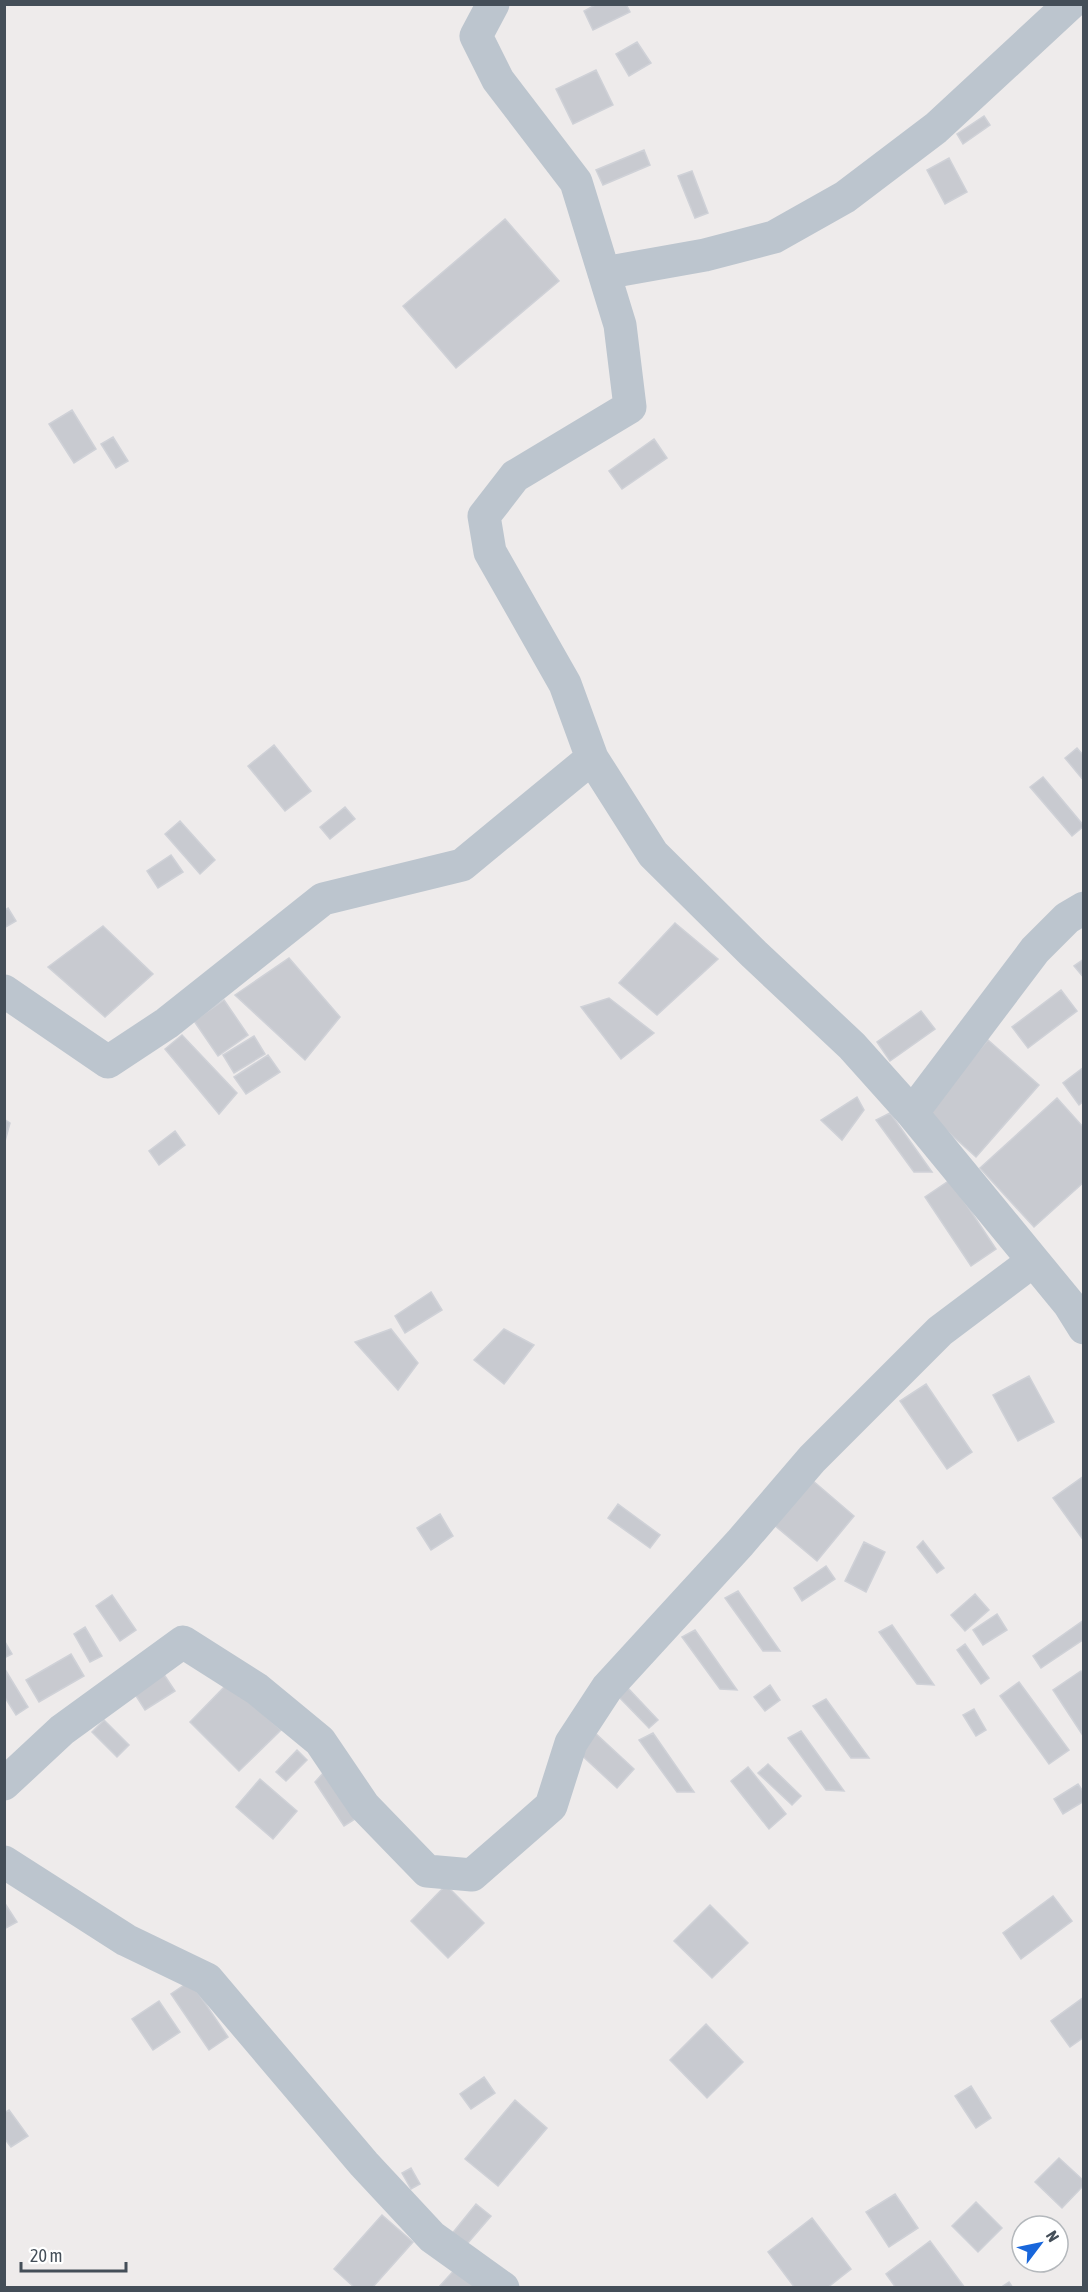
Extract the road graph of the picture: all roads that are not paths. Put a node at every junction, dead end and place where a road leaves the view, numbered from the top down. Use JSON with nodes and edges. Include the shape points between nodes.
{"nodes":[{"id":1,"x":493,"y":4,"type":"edge"},
{"id":2,"x":1070,"y":4,"type":"edge"},
{"id":3,"x":604,"y":273,"type":"junction"},
{"id":4,"x":592,"y":758,"type":"junction"},
{"id":5,"x":1083,"y":908,"type":"edge"},
{"id":6,"x":4,"y":991,"type":"edge"},
{"id":7,"x":912,"y":1113,"type":"junction"},
{"id":8,"x":1034,"y":1261,"type":"junction"},
{"id":9,"x":1083,"y":1328,"type":"edge"},
{"id":10,"x":4,"y":1784,"type":"edge"},
{"id":11,"x":4,"y":1862,"type":"edge"},
{"id":12,"x":503,"y":2288,"type":"edge"}],
"edges":[{"from":1,"to":3,"type":"street","via":[[477,36],[498,80],[576,182]]},
{"from":2,"to":3,"type":"street","via":[[936,128],[845,197],[774,237],[705,255]]},
{"from":3,"to":4,"type":"street","via":[[620,325],[630,407],[514,476],[484,516],[490,552],[565,684]]},
{"from":4,"to":6,"type":"street","via":[[462,864],[323,899],[167,1023],[108,1062]]},
{"from":4,"to":7,"type":"street","via":[[653,854],[852,1046]]},
{"from":5,"to":7,"type":"street","via":[[1067,918],[1035,950]]},
{"from":7,"to":8,"type":"street"},
{"from":8,"to":9,"type":"street"},
{"from":8,"to":10,"type":"street","via":[[940,1331],[812,1459],[607,1688],[571,1743],[551,1806],[472,1875],[427,1871],[364,1806],[320,1741],[257,1689],[183,1642],[62,1730]]},
{"from":11,"to":12,"type":"street","via":[[126,1940],[207,1979],[364,2164],[432,2237]]}]}
